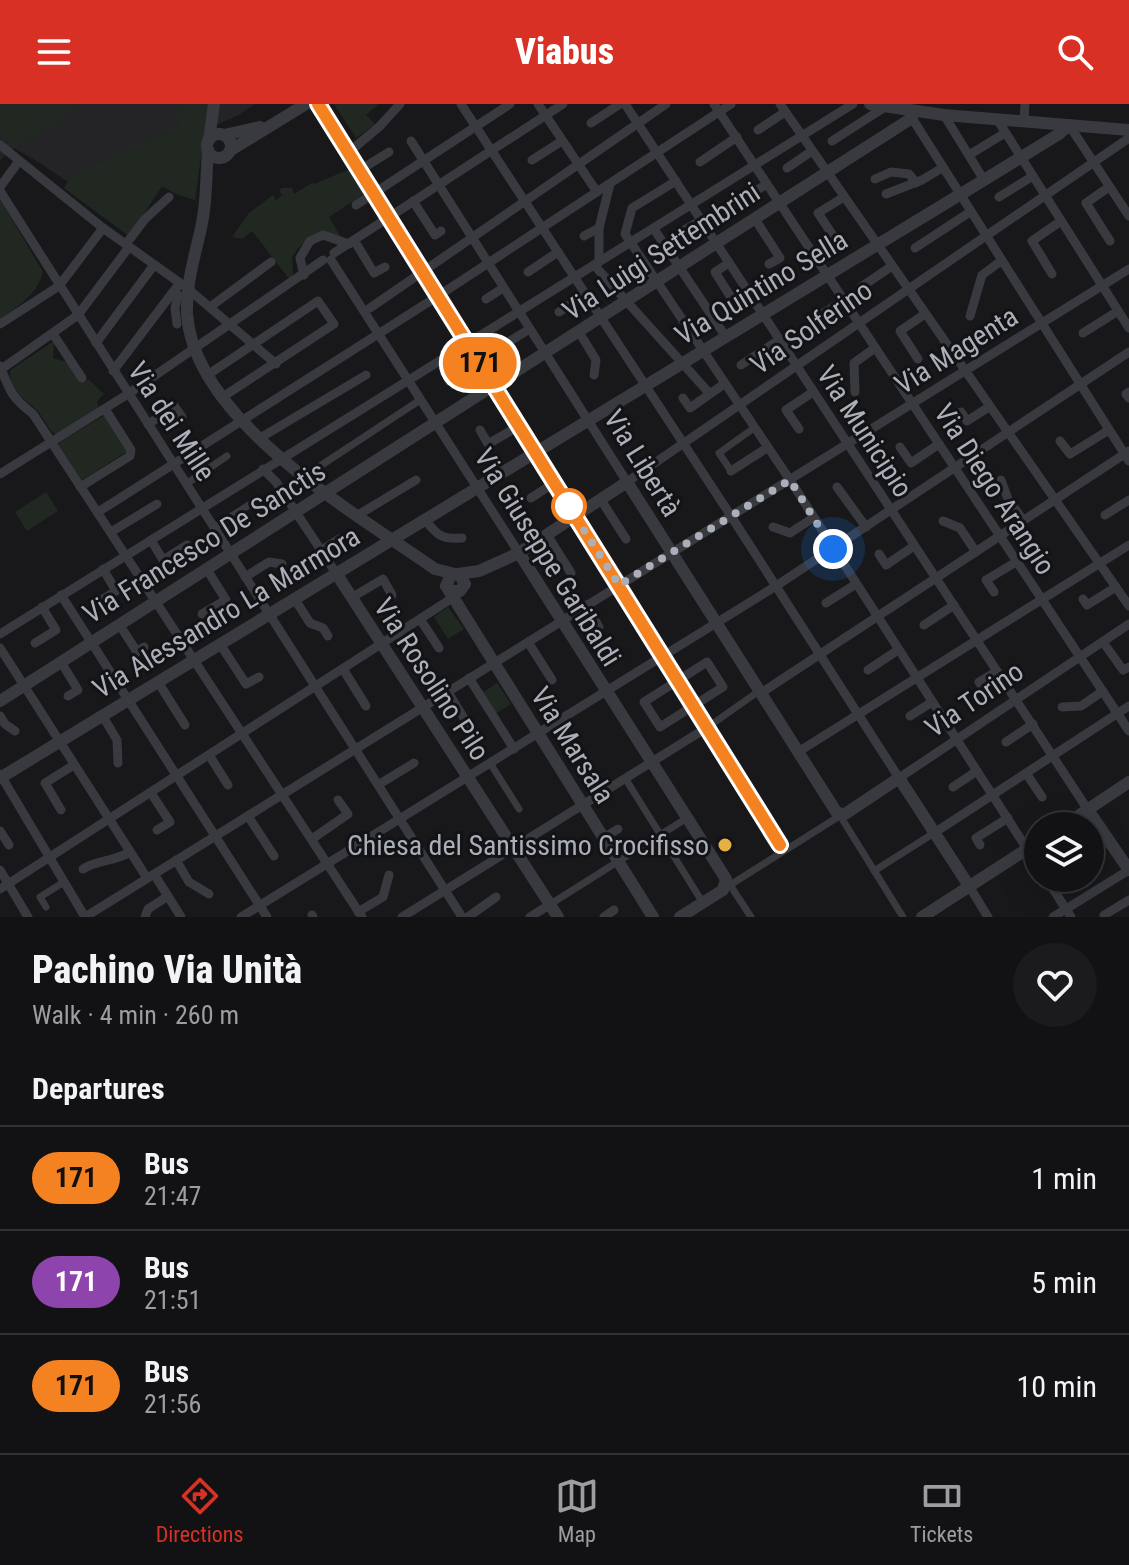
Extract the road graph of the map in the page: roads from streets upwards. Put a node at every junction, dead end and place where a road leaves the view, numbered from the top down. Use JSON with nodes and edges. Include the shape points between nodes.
{"nodes":[{"id":1,"x":216,"y":104,"type":"edge"},
{"id":2,"x":306,"y":104,"type":"edge"},
{"id":3,"x":318,"y":104,"type":"edge"},
{"id":4,"x":400,"y":104,"type":"edge"},
{"id":5,"x":461,"y":104,"type":"edge"},
{"id":6,"x":510,"y":104,"type":"edge"},
{"id":7,"x":538,"y":104,"type":"edge"},
{"id":8,"x":563,"y":104,"type":"edge"},
{"id":9,"x":623,"y":104,"type":"edge"},
{"id":10,"x":666,"y":104,"type":"edge"},
{"id":11,"x":731,"y":104,"type":"edge"},
{"id":12,"x":853,"y":104,"type":"edge"},
{"id":13,"x":870,"y":104,"type":"edge"},
{"id":14,"x":1025,"y":104,"type":"edge"},
{"id":15,"x":885,"y":107,"type":"junction"},
{"id":16,"x":717,"y":108,"type":"edge"},
{"id":17,"x":783,"y":108,"type":"edge"},
{"id":18,"x":910,"y":111,"type":"edge"},
{"id":19,"x":944,"y":115,"type":"junction"},
{"id":20,"x":546,"y":116,"type":"junction"},
{"id":21,"x":997,"y":119,"type":"junction"},
{"id":22,"x":1024,"y":122,"type":"junction"},
{"id":23,"x":591,"y":123,"type":"dead end"},
{"id":24,"x":638,"y":123,"type":"junction"},
{"id":25,"x":1069,"y":125,"type":"junction"},
{"id":26,"x":267,"y":126,"type":"junction"},
{"id":27,"x":476,"y":126,"type":"junction"},
{"id":28,"x":758,"y":130,"type":"dead end"},
{"id":29,"x":1129,"y":130,"type":"edge"},
{"id":30,"x":1005,"y":133,"type":"junction"},
{"id":31,"x":802,"y":136,"type":"junction"},
{"id":32,"x":737,"y":137,"type":"junction"},
{"id":33,"x":1129,"y":138,"type":"edge"},
{"id":34,"x":215,"y":140,"type":"junction"},
{"id":35,"x":411,"y":141,"type":"dead end"},
{"id":36,"x":562,"y":141,"type":"junction"},
{"id":37,"x":832,"y":141,"type":"dead end"},
{"id":38,"x":0,"y":145,"type":"edge"},
{"id":39,"x":492,"y":151,"type":"junction"},
{"id":40,"x":812,"y":151,"type":"junction"},
{"id":41,"x":349,"y":152,"type":"junction"},
{"id":42,"x":389,"y":152,"type":"dead end"},
{"id":43,"x":657,"y":152,"type":"junction"},
{"id":44,"x":227,"y":153,"type":"junction"},
{"id":45,"x":969,"y":155,"type":"junction"},
{"id":46,"x":1021,"y":157,"type":"junction"},
{"id":47,"x":532,"y":160,"type":"dead end"},
{"id":48,"x":19,"y":161,"type":"junction"},
{"id":49,"x":423,"y":161,"type":"junction"},
{"id":50,"x":1092,"y":161,"type":"junction"},
{"id":51,"x":700,"y":162,"type":"dead end"},
{"id":52,"x":579,"y":165,"type":"junction"},
{"id":53,"x":755,"y":165,"type":"junction"},
{"id":54,"x":787,"y":168,"type":"dead end"},
{"id":55,"x":942,"y":168,"type":"junction"},
{"id":56,"x":360,"y":170,"type":"junction"},
{"id":57,"x":827,"y":172,"type":"junction"},
{"id":58,"x":1033,"y":176,"type":"junction"},
{"id":59,"x":875,"y":179,"type":"dead end"},
{"id":60,"x":984,"y":180,"type":"junction"},
{"id":61,"x":676,"y":181,"type":"junction"},
{"id":62,"x":916,"y":183,"type":"junction"},
{"id":63,"x":610,"y":184,"type":"junction"},
{"id":64,"x":767,"y":184,"type":"junction"},
{"id":65,"x":438,"y":185,"type":"junction"},
{"id":66,"x":1109,"y":187,"type":"junction"},
{"id":67,"x":0,"y":189,"type":"edge"},
{"id":68,"x":206,"y":190,"type":"junction"},
{"id":69,"x":597,"y":192,"type":"junction"},
{"id":70,"x":375,"y":193,"type":"junction"},
{"id":71,"x":886,"y":194,"type":"dead end"},
{"id":72,"x":1044,"y":194,"type":"junction"},
{"id":73,"x":960,"y":195,"type":"junction"},
{"id":74,"x":169,"y":197,"type":"dead end"},
{"id":75,"x":844,"y":197,"type":"junction"},
{"id":76,"x":999,"y":197,"type":"dead end"},
{"id":77,"x":413,"y":201,"type":"junction"},
{"id":78,"x":525,"y":201,"type":"junction"},
{"id":79,"x":780,"y":203,"type":"junction"},
{"id":80,"x":356,"y":205,"type":"dead end"},
{"id":81,"x":692,"y":205,"type":"junction"},
{"id":82,"x":1126,"y":205,"type":"edge"},
{"id":83,"x":723,"y":211,"type":"dead end"},
{"id":84,"x":970,"y":212,"type":"junction"},
{"id":85,"x":1129,"y":216,"type":"edge"},
{"id":86,"x":389,"y":217,"type":"junction"},
{"id":87,"x":755,"y":219,"type":"junction"},
{"id":88,"x":701,"y":220,"type":"junction"},
{"id":89,"x":1061,"y":221,"type":"junction"},
{"id":90,"x":541,"y":226,"type":"junction"},
{"id":91,"x":103,"y":228,"type":"junction"},
{"id":92,"x":599,"y":228,"type":"junction"},
{"id":93,"x":654,"y":229,"type":"junction"},
{"id":94,"x":441,"y":231,"type":"dead end"},
{"id":95,"x":681,"y":232,"type":"dead end"},
{"id":96,"x":985,"y":235,"type":"junction"},
{"id":97,"x":584,"y":236,"type":"dead end"},
{"id":98,"x":834,"y":237,"type":"dead end"},
{"id":99,"x":472,"y":239,"type":"junction"},
{"id":100,"x":1110,"y":241,"type":"dead end"},
{"id":101,"x":351,"y":242,"type":"junction"},
{"id":102,"x":631,"y":243,"type":"junction"},
{"id":103,"x":716,"y":244,"type":"junction"},
{"id":104,"x":877,"y":245,"type":"junction"},
{"id":105,"x":128,"y":246,"type":"junction"},
{"id":106,"x":915,"y":248,"type":"dead end"},
{"id":107,"x":558,"y":252,"type":"junction"},
{"id":108,"x":329,"y":257,"type":"junction"},
{"id":109,"x":1001,"y":261,"type":"junction"},
{"id":110,"x":271,"y":262,"type":"dead end"},
{"id":111,"x":487,"y":263,"type":"junction"},
{"id":112,"x":596,"y":263,"type":"junction"},
{"id":113,"x":729,"y":263,"type":"junction"},
{"id":114,"x":769,"y":264,"type":"dead end"},
{"id":115,"x":154,"y":265,"type":"junction"},
{"id":116,"x":892,"y":266,"type":"junction"},
{"id":117,"x":385,"y":267,"type":"dead end"},
{"id":118,"x":680,"y":267,"type":"junction"},
{"id":119,"x":1129,"y":269,"type":"edge"},
{"id":120,"x":528,"y":272,"type":"dead end"},
{"id":121,"x":424,"y":273,"type":"junction"},
{"id":122,"x":1052,"y":274,"type":"dead end"},
{"id":123,"x":304,"y":275,"type":"junction"},
{"id":124,"x":827,"y":275,"type":"junction"},
{"id":125,"x":574,"y":276,"type":"junction"},
{"id":126,"x":657,"y":282,"type":"junction"},
{"id":127,"x":59,"y":286,"type":"junction"},
{"id":128,"x":1102,"y":286,"type":"junction"},
{"id":129,"x":180,"y":287,"type":"junction"},
{"id":130,"x":861,"y":287,"type":"dead end"},
{"id":131,"x":503,"y":288,"type":"junction"},
{"id":132,"x":907,"y":289,"type":"junction"},
{"id":133,"x":586,"y":294,"type":"junction"},
{"id":134,"x":438,"y":296,"type":"junction"},
{"id":135,"x":486,"y":299,"type":"dead end"},
{"id":136,"x":732,"y":299,"type":"dead end"},
{"id":137,"x":844,"y":300,"type":"junction"},
{"id":138,"x":627,"y":301,"type":"junction"},
{"id":139,"x":210,"y":307,"type":"junction"},
{"id":140,"x":370,"y":308,"type":"dead end"},
{"id":141,"x":1118,"y":311,"type":"junction"},
{"id":142,"x":517,"y":312,"type":"junction"},
{"id":143,"x":559,"y":312,"type":"dead end"},
{"id":144,"x":925,"y":314,"type":"junction"},
{"id":145,"x":78,"y":315,"type":"junction"},
{"id":146,"x":762,"y":315,"type":"junction"},
{"id":147,"x":970,"y":316,"type":"dead end"},
{"id":148,"x":601,"y":318,"type":"junction"},
{"id":149,"x":811,"y":321,"type":"dead end"},
{"id":150,"x":858,"y":322,"type":"junction"},
{"id":151,"x":0,"y":324,"type":"edge"},
{"id":152,"x":177,"y":324,"type":"dead end"},
{"id":153,"x":1041,"y":324,"type":"junction"},
{"id":154,"x":231,"y":325,"type":"junction"},
{"id":155,"x":1129,"y":328,"type":"edge"},
{"id":156,"x":528,"y":330,"type":"junction"},
{"id":157,"x":579,"y":332,"type":"junction"},
{"id":158,"x":378,"y":333,"type":"junction"},
{"id":159,"x":1083,"y":333,"type":"dead end"},
{"id":160,"x":53,"y":334,"type":"junction"},
{"id":161,"x":726,"y":337,"type":"junction"},
{"id":162,"x":779,"y":340,"type":"junction"},
{"id":163,"x":96,"y":343,"type":"junction"},
{"id":164,"x":467,"y":343,"type":"junction"},
{"id":165,"x":507,"y":343,"type":"dead end"},
{"id":166,"x":253,"y":344,"type":"junction"},
{"id":167,"x":875,"y":348,"type":"junction"},
{"id":168,"x":195,"y":350,"type":"junction"},
{"id":169,"x":702,"y":352,"type":"junction"},
{"id":170,"x":1129,"y":352,"type":"edge"},
{"id":171,"x":544,"y":354,"type":"junction"},
{"id":172,"x":918,"y":359,"type":"dead end"},
{"id":173,"x":479,"y":362,"type":"junction"},
{"id":174,"x":682,"y":363,"type":"junction"},
{"id":175,"x":276,"y":364,"type":"junction"},
{"id":176,"x":741,"y":365,"type":"dead end"},
{"id":177,"x":796,"y":367,"type":"junction"},
{"id":178,"x":1,"y":368,"type":"edge"},
{"id":179,"x":964,"y":370,"type":"junction"},
{"id":180,"x":113,"y":371,"type":"junction"},
{"id":181,"x":366,"y":375,"type":"dead end"},
{"id":182,"x":594,"y":375,"type":"dead end"},
{"id":183,"x":206,"y":376,"type":"junction"},
{"id":184,"x":82,"y":378,"type":"dead end"},
{"id":185,"x":407,"y":380,"type":"junction"},
{"id":186,"x":449,"y":381,"type":"dead end"},
{"id":187,"x":724,"y":384,"type":"junction"},
{"id":188,"x":1080,"y":384,"type":"junction"},
{"id":189,"x":645,"y":386,"type":"junction"},
{"id":190,"x":494,"y":387,"type":"junction"},
{"id":191,"x":813,"y":392,"type":"junction"},
{"id":192,"x":855,"y":392,"type":"dead end"},
{"id":193,"x":128,"y":394,"type":"junction"},
{"id":194,"x":710,"y":394,"type":"junction"},
{"id":195,"x":221,"y":398,"type":"junction"},
{"id":196,"x":683,"y":398,"type":"dead end"},
{"id":197,"x":420,"y":400,"type":"junction"},
{"id":198,"x":912,"y":403,"type":"junction"},
{"id":199,"x":739,"y":407,"type":"junction"},
{"id":200,"x":989,"y":407,"type":"junction"},
{"id":201,"x":105,"y":409,"type":"junction"},
{"id":202,"x":961,"y":412,"type":"dead end"},
{"id":203,"x":182,"y":417,"type":"dead end"},
{"id":204,"x":241,"y":421,"type":"junction"},
{"id":205,"x":587,"y":421,"type":"junction"},
{"id":206,"x":148,"y":424,"type":"junction"},
{"id":207,"x":436,"y":424,"type":"junction"},
{"id":208,"x":519,"y":426,"type":"junction"},
{"id":209,"x":754,"y":428,"type":"junction"},
{"id":210,"x":799,"y":429,"type":"dead end"},
{"id":211,"x":480,"y":430,"type":"dead end"},
{"id":212,"x":1109,"y":430,"type":"junction"},
{"id":213,"x":1007,"y":433,"type":"junction"},
{"id":214,"x":260,"y":438,"type":"junction"},
{"id":215,"x":1060,"y":441,"type":"dead end"},
{"id":216,"x":52,"y":443,"type":"junction"},
{"id":217,"x":684,"y":444,"type":"junction"},
{"id":218,"x":847,"y":444,"type":"junction"},
{"id":219,"x":939,"y":444,"type":"junction"},
{"id":220,"x":900,"y":447,"type":"dead end"},
{"id":221,"x":767,"y":448,"type":"junction"},
{"id":222,"x":535,"y":453,"type":"junction"},
{"id":223,"x":1128,"y":455,"type":"edge"},
{"id":224,"x":227,"y":456,"type":"dead end"},
{"id":225,"x":283,"y":457,"type":"junction"},
{"id":226,"x":173,"y":464,"type":"junction"},
{"id":227,"x":263,"y":469,"type":"junction"},
{"id":228,"x":955,"y":469,"type":"junction"},
{"id":229,"x":731,"y":471,"type":"joint"},
{"id":230,"x":0,"y":474,"type":"edge"},
{"id":231,"x":305,"y":476,"type":"junction"},
{"id":232,"x":416,"y":480,"type":"dead end"},
{"id":233,"x":790,"y":480,"type":"junction"},
{"id":234,"x":1001,"y":480,"type":"dead end"},
{"id":235,"x":627,"y":482,"type":"junction"},
{"id":236,"x":554,"y":483,"type":"junction"},
{"id":237,"x":186,"y":484,"type":"junction"},
{"id":238,"x":80,"y":487,"type":"junction"},
{"id":239,"x":837,"y":487,"type":"dead end"},
{"id":240,"x":477,"y":488,"type":"junction"},
{"id":241,"x":326,"y":492,"type":"junction"},
{"id":242,"x":531,"y":498,"type":"dead end"},
{"id":243,"x":601,"y":500,"type":"junction"},
{"id":244,"x":1054,"y":500,"type":"junction"},
{"id":245,"x":1129,"y":500,"type":"edge"},
{"id":246,"x":252,"y":503,"type":"dead end"},
{"id":247,"x":157,"y":504,"type":"dead end"},
{"id":248,"x":201,"y":508,"type":"junction"},
{"id":249,"x":891,"y":511,"type":"junction"},
{"id":250,"x":98,"y":512,"type":"junction"},
{"id":251,"x":295,"y":512,"type":"junction"},
{"id":252,"x":358,"y":515,"type":"junction"},
{"id":253,"x":1105,"y":515,"type":"dead end"},
{"id":254,"x":731,"y":516,"type":"junction"},
{"id":255,"x":576,"y":517,"type":"junction"},
{"id":256,"x":813,"y":518,"type":"junction"},
{"id":257,"x":425,"y":520,"type":"junction"},
{"id":258,"x":1023,"y":520,"type":"junction"},
{"id":259,"x":943,"y":521,"type":"dead end"},
{"id":260,"x":773,"y":527,"type":"dead end"},
{"id":261,"x":866,"y":527,"type":"junction"},
{"id":262,"x":213,"y":528,"type":"junction"},
{"id":263,"x":111,"y":532,"type":"junction"},
{"id":264,"x":547,"y":535,"type":"junction"},
{"id":265,"x":999,"y":536,"type":"junction"},
{"id":266,"x":339,"y":538,"type":"dead end"},
{"id":267,"x":462,"y":538,"type":"dead end"},
{"id":268,"x":393,"y":539,"type":"junction"},
{"id":269,"x":626,"y":539,"type":"dead end"},
{"id":270,"x":151,"y":540,"type":"junction"},
{"id":271,"x":187,"y":545,"type":"dead end"},
{"id":272,"x":914,"y":546,"type":"junction"},
{"id":273,"x":833,"y":549,"type":"junction"},
{"id":274,"x":320,"y":550,"type":"junction"},
{"id":275,"x":1127,"y":551,"type":"edge"},
{"id":276,"x":976,"y":552,"type":"junction"},
{"id":277,"x":519,"y":553,"type":"junction"},
{"id":278,"x":671,"y":553,"type":"junction"},
{"id":279,"x":230,"y":554,"type":"junction"},
{"id":280,"x":879,"y":554,"type":"dead end"},
{"id":281,"x":126,"y":555,"type":"junction"},
{"id":282,"x":1016,"y":562,"type":"junction"},
{"id":283,"x":282,"y":564,"type":"dead end"},
{"id":284,"x":1099,"y":564,"type":"junction"},
{"id":285,"x":206,"y":568,"type":"junction"},
{"id":286,"x":103,"y":569,"type":"junction"},
{"id":287,"x":435,"y":569,"type":"junction"},
{"id":288,"x":336,"y":573,"type":"junction"},
{"id":289,"x":571,"y":573,"type":"dead end"},
{"id":290,"x":245,"y":577,"type":"junction"},
{"id":291,"x":459,"y":578,"type":"junction"},
{"id":292,"x":936,"y":578,"type":"junction"},
{"id":293,"x":856,"y":584,"type":"junction"},
{"id":294,"x":619,"y":585,"type":"junction"},
{"id":295,"x":776,"y":586,"type":"junction"},
{"id":296,"x":1116,"y":587,"type":"junction"},
{"id":297,"x":450,"y":591,"type":"junction"},
{"id":298,"x":994,"y":592,"type":"dead end"},
{"id":299,"x":61,"y":595,"type":"junction"},
{"id":300,"x":392,"y":595,"type":"dead end"},
{"id":301,"x":294,"y":598,"type":"junction"},
{"id":302,"x":351,"y":598,"type":"junction"},
{"id":303,"x":1083,"y":599,"type":"dead end"},
{"id":304,"x":1041,"y":600,"type":"junction"},
{"id":305,"x":100,"y":601,"type":"dead end"},
{"id":306,"x":156,"y":601,"type":"junction"},
{"id":307,"x":826,"y":603,"type":"dead end"},
{"id":308,"x":586,"y":605,"type":"junction"},
{"id":309,"x":954,"y":605,"type":"junction"},
{"id":310,"x":1129,"y":606,"type":"edge"},
{"id":311,"x":42,"y":607,"type":"junction"},
{"id":312,"x":202,"y":614,"type":"dead end"},
{"id":313,"x":268,"y":614,"type":"junction"},
{"id":314,"x":877,"y":617,"type":"junction"},
{"id":315,"x":420,"y":619,"type":"junction"},
{"id":316,"x":562,"y":620,"type":"junction"},
{"id":317,"x":716,"y":623,"type":"junction"},
{"id":318,"x":119,"y":624,"type":"junction"},
{"id":319,"x":1129,"y":624,"type":"edge"},
{"id":320,"x":924,"y":625,"type":"dead end"},
{"id":321,"x":599,"y":627,"type":"dead end"},
{"id":322,"x":398,"y":633,"type":"junction"},
{"id":323,"x":0,"y":634,"type":"edge"},
{"id":324,"x":328,"y":636,"type":"dead end"},
{"id":325,"x":976,"y":640,"type":"junction"},
{"id":326,"x":91,"y":642,"type":"junction"},
{"id":327,"x":528,"y":642,"type":"junction"},
{"id":328,"x":1103,"y":642,"type":"junction"},
{"id":329,"x":35,"y":643,"type":"dead end"},
{"id":330,"x":220,"y":644,"type":"junction"},
{"id":331,"x":381,"y":644,"type":"junction"},
{"id":332,"x":144,"y":647,"type":"dead end"},
{"id":333,"x":0,"y":648,"type":"edge"},
{"id":334,"x":439,"y":648,"type":"dead end"},
{"id":335,"x":898,"y":650,"type":"junction"},
{"id":336,"x":663,"y":655,"type":"junction"},
{"id":337,"x":820,"y":655,"type":"junction"},
{"id":338,"x":1080,"y":657,"type":"junction"},
{"id":339,"x":194,"y":660,"type":"junction"},
{"id":340,"x":61,"y":662,"type":"junction"},
{"id":341,"x":494,"y":663,"type":"junction"},
{"id":342,"x":418,"y":664,"type":"dead end"},
{"id":343,"x":1129,"y":667,"type":"edge"},
{"id":344,"x":343,"y":669,"type":"junction"},
{"id":345,"x":868,"y":670,"type":"dead end"},
{"id":346,"x":997,"y":671,"type":"junction"},
{"id":347,"x":259,"y":677,"type":"dead end"},
{"id":348,"x":469,"y":678,"type":"junction"},
{"id":349,"x":916,"y":678,"type":"junction"},
{"id":350,"x":552,"y":680,"type":"dead end"},
{"id":351,"x":678,"y":680,"type":"junction"},
{"id":352,"x":158,"y":682,"type":"junction"},
{"id":353,"x":24,"y":685,"type":"junction"},
{"id":354,"x":315,"y":688,"type":"junction"},
{"id":355,"x":983,"y":688,"type":"dead end"},
{"id":356,"x":1103,"y":691,"type":"junction"},
{"id":357,"x":448,"y":692,"type":"junction"},
{"id":358,"x":605,"y":692,"type":"junction"},
{"id":359,"x":760,"y":692,"type":"junction"},
{"id":360,"x":68,"y":696,"type":"dead end"},
{"id":361,"x":128,"y":700,"type":"junction"},
{"id":362,"x":1017,"y":700,"type":"junction"},
{"id":363,"x":0,"y":701,"type":"edge"},
{"id":364,"x":932,"y":702,"type":"junction"},
{"id":365,"x":694,"y":705,"type":"junction"},
{"id":366,"x":366,"y":706,"type":"dead end"},
{"id":367,"x":1129,"y":706,"type":"edge"},
{"id":368,"x":1062,"y":707,"type":"dead end"},
{"id":369,"x":422,"y":708,"type":"junction"},
{"id":370,"x":1118,"y":713,"type":"junction"},
{"id":371,"x":858,"y":714,"type":"junction"},
{"id":372,"x":102,"y":715,"type":"junction"},
{"id":373,"x":0,"y":716,"type":"edge"},
{"id":374,"x":910,"y":716,"type":"dead end"},
{"id":375,"x":1033,"y":724,"type":"junction"},
{"id":376,"x":185,"y":725,"type":"dead end"},
{"id":377,"x":708,"y":727,"type":"junction"},
{"id":378,"x":470,"y":728,"type":"dead end"},
{"id":379,"x":15,"y":731,"type":"dead end"},
{"id":380,"x":1129,"y":731,"type":"edge"},
{"id":381,"x":242,"y":734,"type":"junction"},
{"id":382,"x":538,"y":734,"type":"junction"},
{"id":383,"x":956,"y":740,"type":"junction"},
{"id":384,"x":59,"y":741,"type":"junction"},
{"id":385,"x":1006,"y":742,"type":"dead end"},
{"id":386,"x":355,"y":749,"type":"junction"},
{"id":387,"x":514,"y":749,"type":"junction"},
{"id":388,"x":798,"y":752,"type":"junction"},
{"id":389,"x":209,"y":755,"type":"junction"},
{"id":390,"x":1053,"y":756,"type":"junction"},
{"id":391,"x":651,"y":762,"type":"junction"},
{"id":392,"x":118,"y":763,"type":"dead end"},
{"id":393,"x":414,"y":763,"type":"dead end"},
{"id":394,"x":490,"y":763,"type":"junction"},
{"id":395,"x":74,"y":765,"type":"junction"},
{"id":396,"x":977,"y":771,"type":"junction"},
{"id":397,"x":1026,"y":773,"type":"junction"},
{"id":398,"x":177,"y":776,"type":"junction"},
{"id":399,"x":1,"y":777,"type":"edge"},
{"id":400,"x":467,"y":778,"type":"junction"},
{"id":401,"x":625,"y":778,"type":"junction"},
{"id":402,"x":899,"y":778,"type":"junction"},
{"id":403,"x":1129,"y":782,"type":"edge"},
{"id":404,"x":228,"y":785,"type":"dead end"},
{"id":405,"x":378,"y":785,"type":"junction"},
{"id":406,"x":953,"y":787,"type":"dead end"},
{"id":407,"x":151,"y":793,"type":"junction"},
{"id":408,"x":283,"y":794,"type":"junction"},
{"id":409,"x":993,"y":795,"type":"junction"},
{"id":410,"x":1042,"y":797,"type":"dead end"},
{"id":411,"x":338,"y":800,"type":"dead end"},
{"id":412,"x":583,"y":804,"type":"junction"},
{"id":413,"x":519,"y":809,"type":"dead end"},
{"id":414,"x":61,"y":810,"type":"dead end"},
{"id":415,"x":1088,"y":810,"type":"junction"},
{"id":416,"x":1085,"y":812,"type":"edge"},
{"id":417,"x":839,"y":814,"type":"junction"},
{"id":418,"x":248,"y":816,"type":"junction"},
{"id":419,"x":687,"y":818,"type":"junction"},
{"id":420,"x":1008,"y":818,"type":"junction"},
{"id":421,"x":109,"y":819,"type":"junction"},
{"id":422,"x":400,"y":819,"type":"junction"},
{"id":423,"x":618,"y":829,"type":"dead end"},
{"id":424,"x":157,"y":830,"type":"dead end"},
{"id":425,"x":0,"y":831,"type":"edge"},
{"id":426,"x":934,"y":833,"type":"junction"},
{"id":427,"x":660,"y":835,"type":"junction"},
{"id":428,"x":214,"y":836,"type":"junction"},
{"id":429,"x":1024,"y":836,"type":"edge"},
{"id":430,"x":603,"y":838,"type":"junction"},
{"id":431,"x":312,"y":839,"type":"junction"},
{"id":432,"x":9,"y":845,"type":"dead end"},
{"id":433,"x":980,"y":845,"type":"dead end"},
{"id":434,"x":513,"y":848,"type":"junction"},
{"id":435,"x":782,"y":848,"type":"junction"},
{"id":436,"x":1024,"y":850,"type":"edge"},
{"id":437,"x":130,"y":852,"type":"junction"},
{"id":438,"x":274,"y":856,"type":"dead end"},
{"id":439,"x":49,"y":857,"type":"junction"},
{"id":440,"x":176,"y":860,"type":"junction"},
{"id":441,"x":618,"y":862,"type":"junction"},
{"id":442,"x":328,"y":864,"type":"junction"},
{"id":443,"x":83,"y":869,"type":"dead end"},
{"id":444,"x":0,"y":870,"type":"edge"},
{"id":445,"x":877,"y":870,"type":"junction"},
{"id":446,"x":1129,"y":870,"type":"edge"},
{"id":447,"x":389,"y":875,"type":"dead end"},
{"id":448,"x":150,"y":876,"type":"junction"},
{"id":449,"x":64,"y":882,"type":"junction"},
{"id":450,"x":726,"y":885,"type":"junction"},
{"id":451,"x":4,"y":886,"type":"edge"},
{"id":452,"x":969,"y":886,"type":"junction"},
{"id":453,"x":445,"y":890,"type":"junction"},
{"id":454,"x":1055,"y":892,"type":"edge"},
{"id":455,"x":209,"y":894,"type":"dead end"},
{"id":456,"x":168,"y":896,"type":"junction"},
{"id":457,"x":496,"y":897,"type":"dead end"},
{"id":458,"x":1129,"y":900,"type":"edge"},
{"id":459,"x":703,"y":903,"type":"junction"},
{"id":460,"x":259,"y":905,"type":"junction"},
{"id":461,"x":549,"y":905,"type":"junction"},
{"id":462,"x":46,"y":907,"type":"dead end"},
{"id":463,"x":614,"y":910,"type":"dead end"},
{"id":464,"x":1069,"y":913,"type":"edge"},
{"id":465,"x":360,"y":914,"type":"edge"},
{"id":466,"x":1104,"y":915,"type":"edge"},
{"id":467,"x":28,"y":917,"type":"edge"},
{"id":468,"x":85,"y":917,"type":"edge"},
{"id":469,"x":145,"y":917,"type":"edge"},
{"id":470,"x":181,"y":917,"type":"edge"},
{"id":471,"x":241,"y":917,"type":"edge"},
{"id":472,"x":267,"y":917,"type":"edge"},
{"id":473,"x":402,"y":917,"type":"edge"},
{"id":474,"x":462,"y":917,"type":"edge"},
{"id":475,"x":468,"y":917,"type":"edge"},
{"id":476,"x":530,"y":917,"type":"edge"},
{"id":477,"x":558,"y":917,"type":"edge"},
{"id":478,"x":604,"y":917,"type":"edge"},
{"id":479,"x":653,"y":917,"type":"edge"},
{"id":480,"x":680,"y":917,"type":"edge"},
{"id":481,"x":751,"y":917,"type":"edge"},
{"id":482,"x":903,"y":917,"type":"edge"},
{"id":483,"x":922,"y":917,"type":"edge"},
{"id":484,"x":988,"y":917,"type":"edge"},
{"id":485,"x":1053,"y":917,"type":"edge"}],
"edges":[{"from":1,"to":34,"type":"street"},
{"from":2,"to":26,"type":"street"},
{"from":3,"to":41,"type":"street"},
{"from":4,"to":41,"type":"street"},
{"from":5,"to":27,"type":"street"},
{"from":6,"to":27,"type":"street"},
{"from":7,"to":20,"type":"street"},
{"from":8,"to":20,"type":"street"},
{"from":9,"to":23,"type":"street"},
{"from":9,"to":24,"type":"street","name":"Via Municipio"},
{"from":10,"to":24,"type":"street"},
{"from":11,"to":16,"type":"street"},
{"from":12,"to":31,"type":"street"},
{"from":13,"to":15,"type":"street"},
{"from":14,"to":22,"type":"street"},
{"from":15,"to":18,"type":"street"},
{"from":15,"to":37,"type":"street"},
{"from":16,"to":32,"type":"street","name":"Via Diego Arangio"},
{"from":16,"to":43,"type":"street"},
{"from":17,"to":28,"type":"street"},
{"from":17,"to":31,"type":"street"},
{"from":18,"to":19,"type":"street"},
{"from":18,"to":55,"type":"street"},
{"from":18,"to":57,"type":"street","name":"Via Luigi Settembrini"},
{"from":19,"to":21,"type":"street"},
{"from":19,"to":45,"type":"street"},
{"from":20,"to":36,"type":"street"},
{"from":20,"to":39,"type":"street"},
{"from":21,"to":22,"type":"street"},
{"from":21,"to":30,"type":"street"},
{"from":22,"to":25,"type":"street"},
{"from":24,"to":43,"type":"street","name":"Via Municipio"},
{"from":24,"to":52,"type":"street"},
{"from":25,"to":29,"type":"street"},
{"from":25,"to":46,"type":"street","name":"Via Quintino Sella"},
{"from":25,"to":50,"type":"street"},
{"from":26,"to":34,"type":"street"},
{"from":26,"to":44,"type":"street"},
{"from":27,"to":39,"type":"street"},
{"from":27,"to":49,"type":"street"},
{"from":30,"to":45,"type":"street"},
{"from":30,"to":46,"type":"street"},
{"from":31,"to":40,"type":"street"},
{"from":31,"to":53,"type":"street"},
{"from":32,"to":51,"type":"street"},
{"from":32,"to":53,"type":"street","name":"Via Diego Arangio"},
{"from":33,"to":50,"type":"street","name":"Via Solferino"},
{"from":34,"to":44,"type":"street","via":[[230,141]]},
{"from":34,"to":44,"type":"street","via":[[214,157]]},
{"from":34,"to":68,"type":"street"},
{"from":35,"to":49,"type":"street","name":"Via Libertà"},
{"from":36,"to":47,"type":"street"},
{"from":36,"to":52,"type":"street"},
{"from":38,"to":48,"type":"street"},
{"from":39,"to":65,"type":"street"},
{"from":39,"to":78,"type":"street"},
{"from":40,"to":54,"type":"street"},
{"from":40,"to":57,"type":"street"},
{"from":41,"to":56,"type":"street"},
{"from":42,"to":56,"type":"street"},
{"from":43,"to":61,"type":"street","name":"Via Municipio"},
{"from":43,"to":63,"type":"street"},
{"from":44,"to":68,"type":"street","via":[[213,166]]},
{"from":45,"to":60,"type":"street"},
{"from":46,"to":58,"type":"street"},
{"from":46,"to":60,"type":"street","name":"Via Quintino Sella"},
{"from":48,"to":67,"type":"street","name":"Via dei Mille"},
{"from":48,"to":91,"type":"street"},
{"from":49,"to":65,"type":"street","name":"Via Libertà"},
{"from":49,"to":70,"type":"street"},
{"from":50,"to":66,"type":"street"},
{"from":50,"to":72,"type":"street","name":"Via Solferino"},
{"from":52,"to":69,"type":"street"},
{"from":52,"to":78,"type":"street"},
{"from":53,"to":64,"type":"street","name":"Via Diego Arangio"},
{"from":53,"to":81,"type":"street"},
{"from":55,"to":62,"type":"street"},
{"from":55,"to":73,"type":"street"},
{"from":56,"to":70,"type":"street"},
{"from":57,"to":75,"type":"street"},
{"from":57,"to":79,"type":"street","name":"Via Luigi Settembrini"},
{"from":58,"to":72,"type":"street"},
{"from":58,"to":76,"type":"street"},
{"from":59,"to":62,"type":"street","via":[[897,171]]},
{"from":60,"to":73,"type":"street","name":"Via Quintino Sella"},
{"from":61,"to":81,"type":"street","name":"Via Municipio"},
{"from":61,"to":102,"type":"street","via":[[632,208],[625,234]]},
{"from":62,"to":71,"type":"street"},
{"from":63,"to":69,"type":"street"},
{"from":63,"to":92,"type":"street"},
{"from":64,"to":79,"type":"street","name":"Via Diego Arangio"},
{"from":64,"to":83,"type":"street"},
{"from":65,"to":77,"type":"street"},
{"from":65,"to":99,"type":"street","name":"Via Libertà"},
{"from":66,"to":82,"type":"street"},
{"from":66,"to":100,"type":"street","via":[[1086,203]]},
{"from":67,"to":127,"type":"street","name":"Via dei Mille"},
{"from":68,"to":129,"type":"street","via":[[203,222]]},
{"from":69,"to":90,"type":"street"},
{"from":70,"to":80,"type":"street"},
{"from":70,"to":86,"type":"street"},
{"from":72,"to":89,"type":"street"},
{"from":72,"to":96,"type":"street","name":"Via Solferino"},
{"from":73,"to":84,"type":"street"},
{"from":73,"to":104,"type":"street","name":"Via Quintino Sella"},
{"from":74,"to":105,"type":"street","via":[[145,219]]},
{"from":75,"to":98,"type":"street","via":[[818,213]]},
{"from":75,"to":104,"type":"street"},
{"from":77,"to":86,"type":"street"},
{"from":77,"to":94,"type":"street","via":[[435,235]]},
{"from":78,"to":90,"type":"street"},
{"from":78,"to":99,"type":"street"},
{"from":79,"to":87,"type":"street","name":"Via Luigi Settembrini"},
{"from":79,"to":124,"type":"street","name":"Via Diego Arangio"},
{"from":81,"to":88,"type":"street","name":"Via Municipio"},
{"from":81,"to":93,"type":"street"},
{"from":82,"to":85,"type":"street"},
{"from":84,"to":96,"type":"street"},
{"from":84,"to":106,"type":"street"},
{"from":86,"to":101,"type":"street"},
{"from":86,"to":121,"type":"street"},
{"from":87,"to":103,"type":"street","name":"Via Luigi Settembrini"},
{"from":87,"to":114,"type":"street","via":[[780,258]]},
{"from":88,"to":95,"type":"street"},
{"from":88,"to":103,"type":"street","name":"Via Municipio"},
{"from":89,"to":122,"type":"street","via":[[1032,241]]},
{"from":89,"to":128,"type":"street"},
{"from":90,"to":107,"type":"street"},
{"from":90,"to":111,"type":"street"},
{"from":91,"to":105,"type":"street"},
{"from":91,"to":127,"type":"street"},
{"from":92,"to":97,"type":"street"},
{"from":92,"to":112,"type":"street"},
{"from":93,"to":102,"type":"street"},
{"from":93,"to":118,"type":"street"},
{"from":96,"to":109,"type":"street"},
{"from":96,"to":132,"type":"street","name":"Via Solferino"},
{"from":99,"to":111,"type":"street","name":"Via Libertà"},
{"from":99,"to":121,"type":"street"},
{"from":101,"to":108,"type":"street"},
{"from":101,"to":117,"type":"street","via":[[374,273]]},
{"from":101,"to":123,"type":"street","via":[[323,235],[310,241],[300,258]]},
{"from":102,"to":112,"type":"street"},
{"from":102,"to":126,"type":"street"},
{"from":103,"to":113,"type":"street","name":"Via Municipio"},
{"from":103,"to":118,"type":"street","name":"Via Luigi Settembrini"},
{"from":104,"to":116,"type":"street"},
{"from":104,"to":124,"type":"street","name":"Via Quintino Sella"},
{"from":105,"to":115,"type":"street"},
{"from":105,"to":145,"type":"street"},
{"from":107,"to":120,"type":"street"},
{"from":107,"to":125,"type":"street"},
{"from":108,"to":123,"type":"street"},
{"from":108,"to":158,"type":"street","name":"Via Giuseppe Garibaldi"},
{"from":109,"to":147,"type":"street","via":[[982,275]]},
{"from":109,"to":153,"type":"street"},
{"from":110,"to":139,"type":"street"},
{"from":111,"to":131,"type":"street","name":"Via Libertà"},
{"from":111,"to":134,"type":"street"},
{"from":112,"to":125,"type":"street"},
{"from":112,"to":138,"type":"street"},
{"from":113,"to":136,"type":"street","via":[[715,272]]},
{"from":113,"to":146,"type":"street","name":"Via Municipio"},
{"from":115,"to":129,"type":"street"},
{"from":115,"to":163,"type":"street"},
{"from":116,"to":130,"type":"street"},
{"from":116,"to":132,"type":"street"},
{"from":118,"to":126,"type":"street","name":"Via Luigi Settembrini"},
{"from":118,"to":161,"type":"street"},
{"from":119,"to":128,"type":"street","name":"Via Magenta"},
{"from":121,"to":134,"type":"street"},
{"from":121,"to":140,"type":"street"},
{"from":123,"to":154,"type":"street"},
{"from":124,"to":137,"type":"street","name":"Via Diego Arangio"},
{"from":124,"to":146,"type":"street","name":"Via Quintino Sella"},
{"from":125,"to":133,"type":"street"},
{"from":125,"to":142,"type":"street"},
{"from":126,"to":138,"type":"street","name":"Via Luigi Settembrini"},
{"from":126,"to":169,"type":"street"},
{"from":127,"to":145,"type":"street","name":"Via dei Mille"},
{"from":127,"to":151,"type":"street"},
{"from":128,"to":141,"type":"street"},
{"from":128,"to":153,"type":"street","name":"Via Magenta"},
{"from":129,"to":139,"type":"street"},
{"from":129,"to":152,"type":"street"},
{"from":129,"to":168,"type":"street"},
{"from":129,"to":180,"type":"street"},
{"from":131,"to":135,"type":"street"},
{"from":131,"to":142,"type":"street","name":"Via Libertà"},
{"from":132,"to":144,"type":"street"},
{"from":132,"to":150,"type":"street","name":"Via Solferino"},
{"from":133,"to":143,"type":"street"},
{"from":133,"to":148,"type":"street"},
{"from":134,"to":158,"type":"street"},
{"from":134,"to":164,"type":"street"},
{"from":137,"to":149,"type":"street"},
{"from":137,"to":150,"type":"street","name":"Via Diego Arangio"},
{"from":138,"to":148,"type":"street","name":"Via Luigi Settembrini"},
{"from":138,"to":174,"type":"street"},
{"from":139,"to":154,"type":"street"},
{"from":141,"to":155,"type":"street"},
{"from":141,"to":159,"type":"street"},
{"from":142,"to":156,"type":"street","name":"Via Libertà"},
{"from":142,"to":164,"type":"street"},
{"from":144,"to":172,"type":"street","via":[[900,331]]},
{"from":144,"to":179,"type":"street"},
{"from":145,"to":160,"type":"street"},
{"from":145,"to":163,"type":"street","name":"Via dei Mille"},
{"from":146,"to":161,"type":"street","name":"Via Quintino Sella"},
{"from":146,"to":162,"type":"street","name":"Via Municipio"},
{"from":148,"to":157,"type":"street","name":"Via Luigi Settembrini"},
{"from":148,"to":189,"type":"street"},
{"from":150,"to":167,"type":"street","name":"Via Diego Arangio"},
{"from":150,"to":177,"type":"street","name":"Via Solferino"},
{"from":153,"to":179,"type":"street","name":"Via Magenta"},
{"from":153,"to":188,"type":"street"},
{"from":154,"to":166,"type":"street"},
{"from":154,"to":168,"type":"street"},
{"from":156,"to":165,"type":"street"},
{"from":156,"to":171,"type":"street","name":"Via Libertà"},
{"from":157,"to":171,"type":"street","name":"Via Luigi Settembrini"},
{"from":157,"to":182,"type":"street","via":[[596,360]]},
{"from":158,"to":185,"type":"street","name":"Via Giuseppe Garibaldi"},
{"from":158,"to":204,"type":"street"},
{"from":160,"to":178,"type":"street"},
{"from":160,"to":184,"type":"street"},
{"from":161,"to":169,"type":"street","name":"Via Quintino Sella"},
{"from":162,"to":176,"type":"street"},
{"from":162,"to":177,"type":"street","name":"Via Municipio"},
{"from":163,"to":180,"type":"street","name":"Via dei Mille"},
{"from":164,"to":173,"type":"street"},
{"from":164,"to":185,"type":"street"},
{"from":166,"to":175,"type":"street"},
{"from":166,"to":175,"type":"street","via":[[318,301],[334,324]]},
{"from":166,"to":183,"type":"street"},
{"from":167,"to":192,"type":"street","via":[[854,363]]},
{"from":167,"to":198,"type":"street","name":"Via Diego Arangio"},
{"from":168,"to":183,"type":"street"},
{"from":168,"to":193,"type":"street"},
{"from":169,"to":174,"type":"street","name":"Via Quintino Sella"},
{"from":169,"to":187,"type":"street"},
{"from":170,"to":188,"type":"street"},
{"from":171,"to":190,"type":"street","name":"Via Luigi Settembrini"},
{"from":171,"to":205,"type":"street","name":"Via Libertà"},
{"from":173,"to":186,"type":"street"},
{"from":173,"to":190,"type":"street"},
{"from":174,"to":189,"type":"street","name":"Via Quintino Sella"},
{"from":174,"to":194,"type":"street"},
{"from":175,"to":195,"type":"street"},
{"from":177,"to":191,"type":"street","name":"Via Municipio"},
{"from":177,"to":199,"type":"street","name":"Via Solferino"},
{"from":178,"to":216,"type":"street","via":[[13,399],[33,414]]},
{"from":179,"to":198,"type":"street","name":"Via Magenta"},
{"from":179,"to":200,"type":"street"},
{"from":180,"to":193,"type":"street","name":"Via dei Mille"},
{"from":181,"to":214,"type":"street"},
{"from":183,"to":195,"type":"street"},
{"from":185,"to":197,"type":"street","name":"Via Giuseppe Garibaldi"},
{"from":185,"to":225,"type":"street"},
{"from":187,"to":194,"type":"street"},
{"from":187,"to":199,"type":"street"},
{"from":188,"to":212,"type":"street"},
{"from":188,"to":213,"type":"street"},
{"from":189,"to":205,"type":"street","name":"Via Quintino Sella"},
{"from":189,"to":217,"type":"street"},
{"from":190,"to":207,"type":"street","name":"Via Luigi Settembrini"},
{"from":190,"to":208,"type":"street"},
{"from":191,"to":210,"type":"street","via":[[786,410]]},
{"from":191,"to":218,"type":"street","name":"Via Municipio"},
{"from":193,"to":201,"type":"street"},
{"from":193,"to":206,"type":"street","name":"Via dei Mille"},
{"from":194,"to":196,"type":"street","via":[[690,408]]},
{"from":195,"to":204,"type":"street"},
{"from":197,"to":207,"type":"street","name":"Via Giuseppe Garibaldi"},
{"from":197,"to":231,"type":"street"},
{"from":198,"to":218,"type":"street","name":"Via Magenta"},
{"from":198,"to":219,"type":"street","name":"Via Diego Arangio"},
{"from":199,"to":209,"type":"street"},
{"from":199,"to":217,"type":"street","name":"Via Solferino"},
{"from":200,"to":202,"type":"street","via":[[967,421]]},
{"from":200,"to":213,"type":"street"},
{"from":201,"to":216,"type":"street"},
{"from":201,"to":238,"type":"street","via":[[130,456]]},
{"from":203,"to":206,"type":"street","via":[[175,407]]},
{"from":204,"to":214,"type":"street"},
{"from":204,"to":226,"type":"street"},
{"from":205,"to":222,"type":"street","name":"Via Quintino Sella"},
{"from":205,"to":235,"type":"street","name":"Via Libertà"},
{"from":206,"to":226,"type":"street","name":"Via dei Mille"},
{"from":207,"to":240,"type":"street","name":"Via Giuseppe Garibaldi"},
{"from":207,"to":241,"type":"street","name":"Via Francesco De Sanctis"},
{"from":208,"to":211,"type":"street","via":[[488,444]]},
{"from":208,"to":222,"type":"street"},
{"from":209,"to":221,"type":"street"},
{"from":209,"to":229,"type":"street","via":[[719,453]]},
{"from":212,"to":215,"type":"street","via":[[1070,454]]},
{"from":212,"to":223,"type":"street"},
{"from":213,"to":228,"type":"street"},
{"from":213,"to":244,"type":"street"},
{"from":214,"to":225,"type":"street"},
{"from":216,"to":230,"type":"street"},
{"from":216,"to":238,"type":"street"},
{"from":217,"to":235,"type":"street","name":"Via Solferino"},
{"from":217,"to":254,"type":"street"},
{"from":218,"to":233,"type":"street","name":"Via Magenta"},
{"from":218,"to":249,"type":"street","name":"Via Municipio"},
{"from":219,"to":220,"type":"street","via":[[911,463]]},
{"from":219,"to":228,"type":"street","name":"Via Diego Arangio"},
{"from":221,"to":229,"type":"street"},
{"from":221,"to":233,"type":"street"},
{"from":222,"to":236,"type":"street"},
{"from":222,"to":240,"type":"street","name":"Via Quintino Sella"},
{"from":223,"to":244,"type":"street"},
{"from":224,"to":237,"type":"street"},
{"from":225,"to":227,"type":"street"},
{"from":225,"to":231,"type":"street"},
{"from":226,"to":237,"type":"street","name":"Via dei Mille"},
{"from":226,"to":250,"type":"street"},
{"from":227,"to":248,"type":"street"},
{"from":227,"to":251,"type":"street","name":"Via Rosolino Pilo"},
{"from":228,"to":249,"type":"street"},
{"from":228,"to":265,"type":"street","name":"Via Diego Arangio"},
{"from":231,"to":241,"type":"street"},
{"from":232,"to":252,"type":"street"},
{"from":233,"to":254,"type":"street","name":"Via Magenta"},
{"from":233,"to":256,"type":"street"},
{"from":234,"to":258,"type":"street"},
{"from":235,"to":243,"type":"street","name":"Via Solferino"},
{"from":235,"to":278,"type":"street","name":"Via Libertà"},
{"from":236,"to":242,"type":"street"},
{"from":236,"to":255,"type":"street"},
{"from":237,"to":248,"type":"street","name":"Via dei Mille"},
{"from":238,"to":250,"type":"street"},
{"from":239,"to":261,"type":"street"},
{"from":240,"to":257,"type":"street","name":"Via Alessandro La Marmora"},
{"from":240,"to":277,"type":"street","name":"Via Giuseppe Garibaldi"},
{"from":241,"to":251,"type":"street","name":"Via Francesco De Sanctis"},
{"from":241,"to":252,"type":"street"},
{"from":243,"to":255,"type":"street","name":"Via Solferino"},
{"from":243,"to":269,"type":"street"},
{"from":244,"to":258,"type":"street"},
{"from":244,"to":284,"type":"street"},
{"from":245,"to":253,"type":"street"},
{"from":246,"to":262,"type":"street"},
{"from":247,"to":263,"type":"street"},
{"from":248,"to":262,"type":"street","name":"Via dei Mille"},
{"from":248,"to":270,"type":"street"},
{"from":249,"to":261,"type":"street"},
{"from":249,"to":272,"type":"street","name":"Via Municipio"},
{"from":250,"to":263,"type":"street"},
{"from":251,"to":274,"type":"street","name":"Via Rosolino Pilo"},
{"from":251,"to":279,"type":"street","name":"Via Francesco De Sanctis"},
{"from":252,"to":268,"type":"street"},
{"from":254,"to":278,"type":"street","name":"Via Magenta"},
{"from":254,"to":295,"type":"street"},
{"from":255,"to":264,"type":"street","name":"Via Solferino"},
{"from":255,"to":294,"type":"street"},
{"from":256,"to":260,"type":"street","via":[[790,533]]},
{"from":256,"to":273,"type":"street"},
{"from":257,"to":267,"type":"street","via":[[445,539]]},
{"from":257,"to":268,"type":"street","name":"Via Alessandro La Marmora"},
{"from":258,"to":265,"type":"street"},
{"from":259,"to":276,"type":"street","via":[[960,528]]},
{"from":261,"to":273,"type":"street"},
{"from":262,"to":279,"type":"street","name":"Via dei Mille"},
{"from":263,"to":281,"type":"street"},
{"from":264,"to":277,"type":"street","name":"Via Solferino"},
{"from":264,"to":289,"type":"street"},
{"from":265,"to":276,"type":"street"},
{"from":265,"to":282,"type":"street","name":"Via Diego Arangio"},
{"from":266,"to":274,"type":"street"},
{"from":268,"to":287,"type":"street"},
{"from":268,"to":288,"type":"street","name":"Via Alessandro La Marmora"},
{"from":270,"to":271,"type":"street","via":[[163,560]]},
{"from":270,"to":281,"type":"street"},
{"from":272,"to":280,"type":"street","via":[[886,565]]},
{"from":272,"to":292,"type":"street","name":"Via Municipio"},
{"from":273,"to":293,"type":"street"},
{"from":273,"to":295,"type":"street"},
{"from":274,"to":288,"type":"street","name":"Via Rosolino Pilo"},
{"from":275,"to":284,"type":"street"},
{"from":276,"to":292,"type":"street"},
{"from":277,"to":291,"type":"street","name":"Via Solferino"},
{"from":277,"to":316,"type":"street","name":"Via Giuseppe Garibaldi"},
{"from":278,"to":294,"type":"street","name":"Via Magenta"},
{"from":278,"to":317,"type":"street","name":"Via Libertà"},
{"from":279,"to":285,"type":"street","name":"Via Francesco De Sanctis"},
{"from":279,"to":290,"type":"street","name":"Via dei Mille"},
{"from":281,"to":286,"type":"street"},
{"from":281,"to":306,"type":"street"},
{"from":282,"to":298,"type":"street","via":[[986,580]]},
{"from":282,"to":304,"type":"street","name":"Via Diego Arangio"},
{"from":283,"to":290,"type":"street","via":[[269,562]]},
{"from":284,"to":296,"type":"street"},
{"from":284,"to":304,"type":"street"},
{"from":285,"to":306,"type":"street","name":"Via Francesco De Sanctis"},
{"from":285,"to":312,"type":"street","via":[[226,600]]},
{"from":286,"to":299,"type":"street"},
{"from":286,"to":305,"type":"street","via":[[116,591]]},
{"from":287,"to":291,"type":"street"},
{"from":287,"to":297,"type":"street","name":"Via Marsala"},
{"from":288,"to":301,"type":"street","name":"Via Alessandro La Marmora"},
{"from":288,"to":302,"type":"street","name":"Via Rosolino Pilo"},
{"from":290,"to":313,"type":"street","name":"Via dei Mille"},
{"from":291,"to":297,"type":"street","via":[[456,592]]},
{"from":292,"to":309,"type":"street","name":"Via Municipio"},
{"from":292,"to":314,"type":"street"},
{"from":293,"to":307,"type":"street"},
{"from":293,"to":314,"type":"street"},
{"from":294,"to":308,"type":"street","name":"Via Magenta"},
{"from":294,"to":336,"type":"street"},
{"from":295,"to":317,"type":"street"},
{"from":295,"to":337,"type":"street"},
{"from":296,"to":303,"type":"street","via":[[1087,605]]},
{"from":296,"to":310,"type":"street"},
{"from":297,"to":315,"type":"street"},
{"from":297,"to":341,"type":"street","name":"Via Marsala"},
{"from":299,"to":311,"type":"street"},
{"from":299,"to":326,"type":"street"},
{"from":300,"to":302,"type":"street","via":[[383,579]]},
{"from":301,"to":313,"type":"street","name":"Via Alessandro La Marmora"},
{"from":301,"to":324,"type":"street","via":[[310,623]]},
{"from":302,"to":331,"type":"street","name":"Via Rosolino Pilo"},
{"from":304,"to":325,"type":"street"},
{"from":304,"to":338,"type":"street","name":"Via Diego Arangio"},
{"from":306,"to":318,"type":"street","name":"Via Francesco De Sanctis"},
{"from":306,"to":339,"type":"street"},
{"from":308,"to":316,"type":"street","name":"Via Magenta"},
{"from":308,"to":321,"type":"street"},
{"from":309,"to":320,"type":"street"},
{"from":309,"to":325,"type":"street","name":"Via Municipio"},
{"from":311,"to":323,"type":"street"},
{"from":311,"to":329,"type":"street","via":[[56,630]]},
{"from":313,"to":330,"type":"street","name":"Via Alessandro La Marmora"},
{"from":313,"to":354,"type":"street","name":"Via dei Mille"},
{"from":314,"to":335,"type":"street"},
{"from":314,"to":337,"type":"street"},
{"from":315,"to":322,"type":"street"},
{"from":315,"to":334,"type":"street"},
{"from":316,"to":327,"type":"street","name":"Via Magenta"},
{"from":316,"to":358,"type":"street","name":"Via Giuseppe Garibaldi"},
{"from":317,"to":336,"type":"street"},
{"from":317,"to":359,"type":"street","name":"Via Libertà"},
{"from":318,"to":326,"type":"street","name":"Via Francesco De Sanctis"},
{"from":318,"to":332,"type":"street","via":[[137,652]]},
{"from":319,"to":328,"type":"street","name":"Via Torino"},
{"from":322,"to":331,"type":"street"},
{"from":322,"to":342,"type":"street"},
{"from":325,"to":346,"type":"street","name":"Via Municipio"},
{"from":325,"to":349,"type":"street"},
{"from":326,"to":340,"type":"street","name":"Via Francesco De Sanctis"},
{"from":326,"to":361,"type":"street"},
{"from":327,"to":341,"type":"street","name":"Via Magenta"},
{"from":327,"to":350,"type":"street"},
{"from":328,"to":338,"type":"street","name":"Via Torino"},
{"from":328,"to":343,"type":"street","via":[[1123,670]]},
{"from":330,"to":339,"type":"street","name":"Via Alessandro La Marmora"},
{"from":330,"to":347,"type":"street","via":[[246,684]]},
{"from":331,"to":344,"type":"street"},
{"from":331,"to":369,"type":"street","name":"Via Rosolino Pilo"},
{"from":333,"to":353,"type":"street"},
{"from":335,"to":345,"type":"street"},
{"from":335,"to":349,"type":"street"},
{"from":336,"to":351,"type":"street"},
{"from":336,"to":358,"type":"street"},
{"from":337,"to":359,"type":"street"},
{"from":337,"to":371,"type":"street"},
{"from":338,"to":356,"type":"street","name":"Via Diego Arangio"},
{"from":338,"to":362,"type":"street","name":"Via Torino"},
{"from":339,"to":352,"type":"street","name":"Via Alessandro La Marmora"},
{"from":339,"to":381,"type":"street"},
{"from":340,"to":353,"type":"street","name":"Via Francesco De Sanctis"},
{"from":340,"to":360,"type":"street","via":[[78,690]]},
{"from":341,"to":348,"type":"street","name":"Via Magenta"},
{"from":341,"to":382,"type":"street","name":"Via Marsala"},
{"from":344,"to":354,"type":"street"},
{"from":344,"to":366,"type":"street"},
{"from":346,"to":355,"type":"street","via":[[979,682]]},
{"from":346,"to":362,"type":"street","name":"Via Municipio"},
{"from":348,"to":357,"type":"street","name":"Via Magenta"},
{"from":348,"to":387,"type":"street"},
{"from":349,"to":364,"type":"street"},
{"from":349,"to":371,"type":"street"},
{"from":351,"to":365,"type":"street"},
{"from":351,"to":365,"type":"street","via":[[707,662],[723,687]]},
{"from":351,"to":365,"type":"street","via":[[644,702],[660,727]]},
{"from":352,"to":361,"type":"street","name":"Via Alessandro La Marmora"},
{"from":352,"to":376,"type":"street"},
{"from":353,"to":363,"type":"street","name":"Via Francesco De Sanctis"},
{"from":353,"to":384,"type":"street"},
{"from":354,"to":381,"type":"street"},
{"from":354,"to":386,"type":"street","name":"Via dei Mille"},
{"from":356,"to":368,"type":"street","via":[[1081,706]]},
{"from":356,"to":370,"type":"street","name":"Via Diego Arangio"},
{"from":357,"to":369,"type":"street","name":"Via Magenta"},
{"from":357,"to":378,"type":"street"},
{"from":358,"to":382,"type":"street"},
{"from":358,"to":391,"type":"street","name":"Via Giuseppe Garibaldi"},
{"from":359,"to":377,"type":"street"},
{"from":359,"to":388,"type":"street","name":"Via Libertà"},
{"from":361,"to":372,"type":"street","name":"Via Alessandro La Marmora"},
{"from":361,"to":398,"type":"street"},
{"from":362,"to":375,"type":"street","name":"Via Municipio"},
{"from":362,"to":383,"type":"street","name":"Via Torino"},
{"from":364,"to":374,"type":"street"},
{"from":364,"to":383,"type":"street"},
{"from":365,"to":377,"type":"street"},
{"from":367,"to":370,"type":"street"},
{"from":369,"to":386,"type":"street","name":"Via Magenta"},
{"from":369,"to":400,"type":"street","name":"Via Rosolino Pilo"},
{"from":370,"to":380,"type":"street","name":"Via Diego Arangio"},
{"from":370,"to":390,"type":"street"},
{"from":371,"to":388,"type":"street"},
{"from":371,"to":402,"type":"street"},
{"from":372,"to":384,"type":"street","name":"Via Alessandro La Marmora"},
{"from":372,"to":392,"type":"street","via":[[117,740]]},
{"from":373,"to":379,"type":"street"},
{"from":375,"to":385,"type":"street"},
{"from":375,"to":390,"type":"street","name":"Via Municipio"},
{"from":377,"to":391,"type":"street"},
{"from":377,"to":435,"type":"street"},
{"from":381,"to":389,"type":"street"},
{"from":381,"to":408,"type":"street"},
{"from":382,"to":387,"type":"street"},
{"from":382,"to":412,"type":"street","name":"Via Marsala"},
{"from":383,"to":396,"type":"street"},
{"from":383,"to":402,"type":"street","name":"Via Torino"},
{"from":384,"to":395,"type":"street"},
{"from":384,"to":399,"type":"street","name":"Via Alessandro La Marmora"},
{"from":386,"to":405,"type":"street","name":"Via dei Mille"},
{"from":386,"to":408,"type":"street","name":"Via Magenta"},
{"from":387,"to":394,"type":"street"},
{"from":388,"to":417,"type":"street","name":"Via Libertà"},
{"from":389,"to":398,"type":"street"},
{"from":389,"to":404,"type":"street"},
{"from":390,"to":397,"type":"street"},
{"from":390,"to":415,"type":"street","name":"Via Municipio"},
{"from":391,"to":401,"type":"street"},
{"from":391,"to":419,"type":"street","name":"Via Giuseppe Garibaldi"},
{"from":393,"to":405,"type":"street"},
{"from":394,"to":400,"type":"street"},
{"from":394,"to":413,"type":"street"},
{"from":395,"to":414,"type":"street","via":[[45,783]]},
{"from":395,"to":421,"type":"street"},
{"from":396,"to":406,"type":"street"},
{"from":396,"to":409,"type":"street"},
{"from":397,"to":409,"type":"street"},
{"from":397,"to":410,"type":"street"},
{"from":398,"to":407,"type":"street"},
{"from":398,"to":428,"type":"street"},
{"from":399,"to":439,"type":"street"},
{"from":400,"to":422,"type":"street"},
{"from":400,"to":434,"type":"street","name":"Via Rosolino Pilo"},
{"from":401,"to":412,"type":"street"},
{"from":401,"to":427,"type":"street"},
{"from":402,"to":417,"type":"street","name":"Via Torino"},
{"from":402,"to":426,"type":"street"},
{"from":403,"to":415,"type":"street"},
{"from":405,"to":422,"type":"street","name":"Via dei Mille"},
{"from":407,"to":421,"type":"street"},
{"from":407,"to":424,"type":"street","via":[[170,822]]},
{"from":408,"to":418,"type":"street","name":"Via Magenta"},
{"from":408,"to":431,"type":"street"},
{"from":409,"to":420,"type":"street"},
{"from":409,"to":426,"type":"street"},
{"from":411,"to":431,"type":"street","via":[[348,814]]},
{"from":412,"to":430,"type":"street","name":"Via Marsala"},
{"from":412,"to":434,"type":"street"},
{"from":415,"to":416,"type":"street"},
{"from":415,"to":446,"type":"street"},
{"from":417,"to":435,"type":"street"},
{"from":417,"to":445,"type":"street"},
{"from":418,"to":428,"type":"street","name":"Via Magenta"},
{"from":418,"to":438,"type":"street"},
{"from":419,"to":427,"type":"street"},
{"from":419,"to":450,"type":"street","name":"Via Giuseppe Garibaldi"},
{"from":420,"to":429,"type":"street"},
{"from":420,"to":433,"type":"street","via":[[976,838]]},
{"from":421,"to":437,"type":"street"},
{"from":421,"to":439,"type":"street"},
{"from":422,"to":442,"type":"street"},
{"from":422,"to":453,"type":"street","name":"Via dei Mille"},
{"from":423,"to":430,"type":"street"},
{"from":425,"to":432,"type":"street"},
{"from":426,"to":445,"type":"street"},
{"from":426,"to":452,"type":"street"},
{"from":427,"to":441,"type":"street"},
{"from":427,"to":459,"type":"street"},
{"from":428,"to":440,"type":"street","name":"Via Magenta"},
{"from":428,"to":460,"type":"street"},
{"from":430,"to":441,"type":"street","name":"Via Marsala"},
{"from":431,"to":442,"type":"street"},
{"from":434,"to":453,"type":"street"},
{"from":434,"to":461,"type":"street","name":"Via Rosolino Pilo"},
{"from":435,"to":450,"type":"street"},
{"from":436,"to":452,"type":"street"},
{"from":437,"to":443,"type":"street"},
{"from":437,"to":448,"type":"street"},
{"from":439,"to":449,"type":"street"},
{"from":439,"to":451,"type":"street"},
{"from":440,"to":448,"type":"street","name":"Via Magenta"},
{"from":440,"to":455,"type":"street","via":[[189,882]]},
{"from":441,"to":461,"type":"street"},
{"from":441,"to":479,"type":"street","name":"Via Marsala"},
{"from":442,"to":460,"type":"street"},
{"from":442,"to":465,"type":"street"},
{"from":444,"to":451,"type":"street"},
{"from":445,"to":482,"type":"street"},
{"from":446,"to":464,"type":"street"},
{"from":447,"to":465,"type":"street","via":[[383,897]]},
{"from":448,"to":456,"type":"street"},
{"from":448,"to":468,"type":"street","name":"Via Magenta"},
{"from":449,"to":462,"type":"street","via":[[40,897]]},
{"from":449,"to":468,"type":"street"},
{"from":450,"to":459,"type":"street"},
{"from":450,"to":481,"type":"street"},
{"from":451,"to":467,"type":"street"},
{"from":452,"to":483,"type":"street"},
{"from":452,"to":484,"type":"street"},
{"from":453,"to":473,"type":"street"},
{"from":453,"to":474,"type":"street","name":"Via dei Mille"},
{"from":454,"to":464,"type":"street"},
{"from":456,"to":469,"type":"street"},
{"from":456,"to":470,"type":"street"},
{"from":457,"to":475,"type":"street"},
{"from":458,"to":466,"type":"street"},
{"from":459,"to":480,"type":"street"},
{"from":460,"to":471,"type":"street"},
{"from":460,"to":472,"type":"street"},
{"from":461,"to":476,"type":"street"},
{"from":461,"to":477,"type":"street","name":"Via Rosolino Pilo"},
{"from":463,"to":478,"type":"street"},
{"from":464,"to":485,"type":"street"}]}
